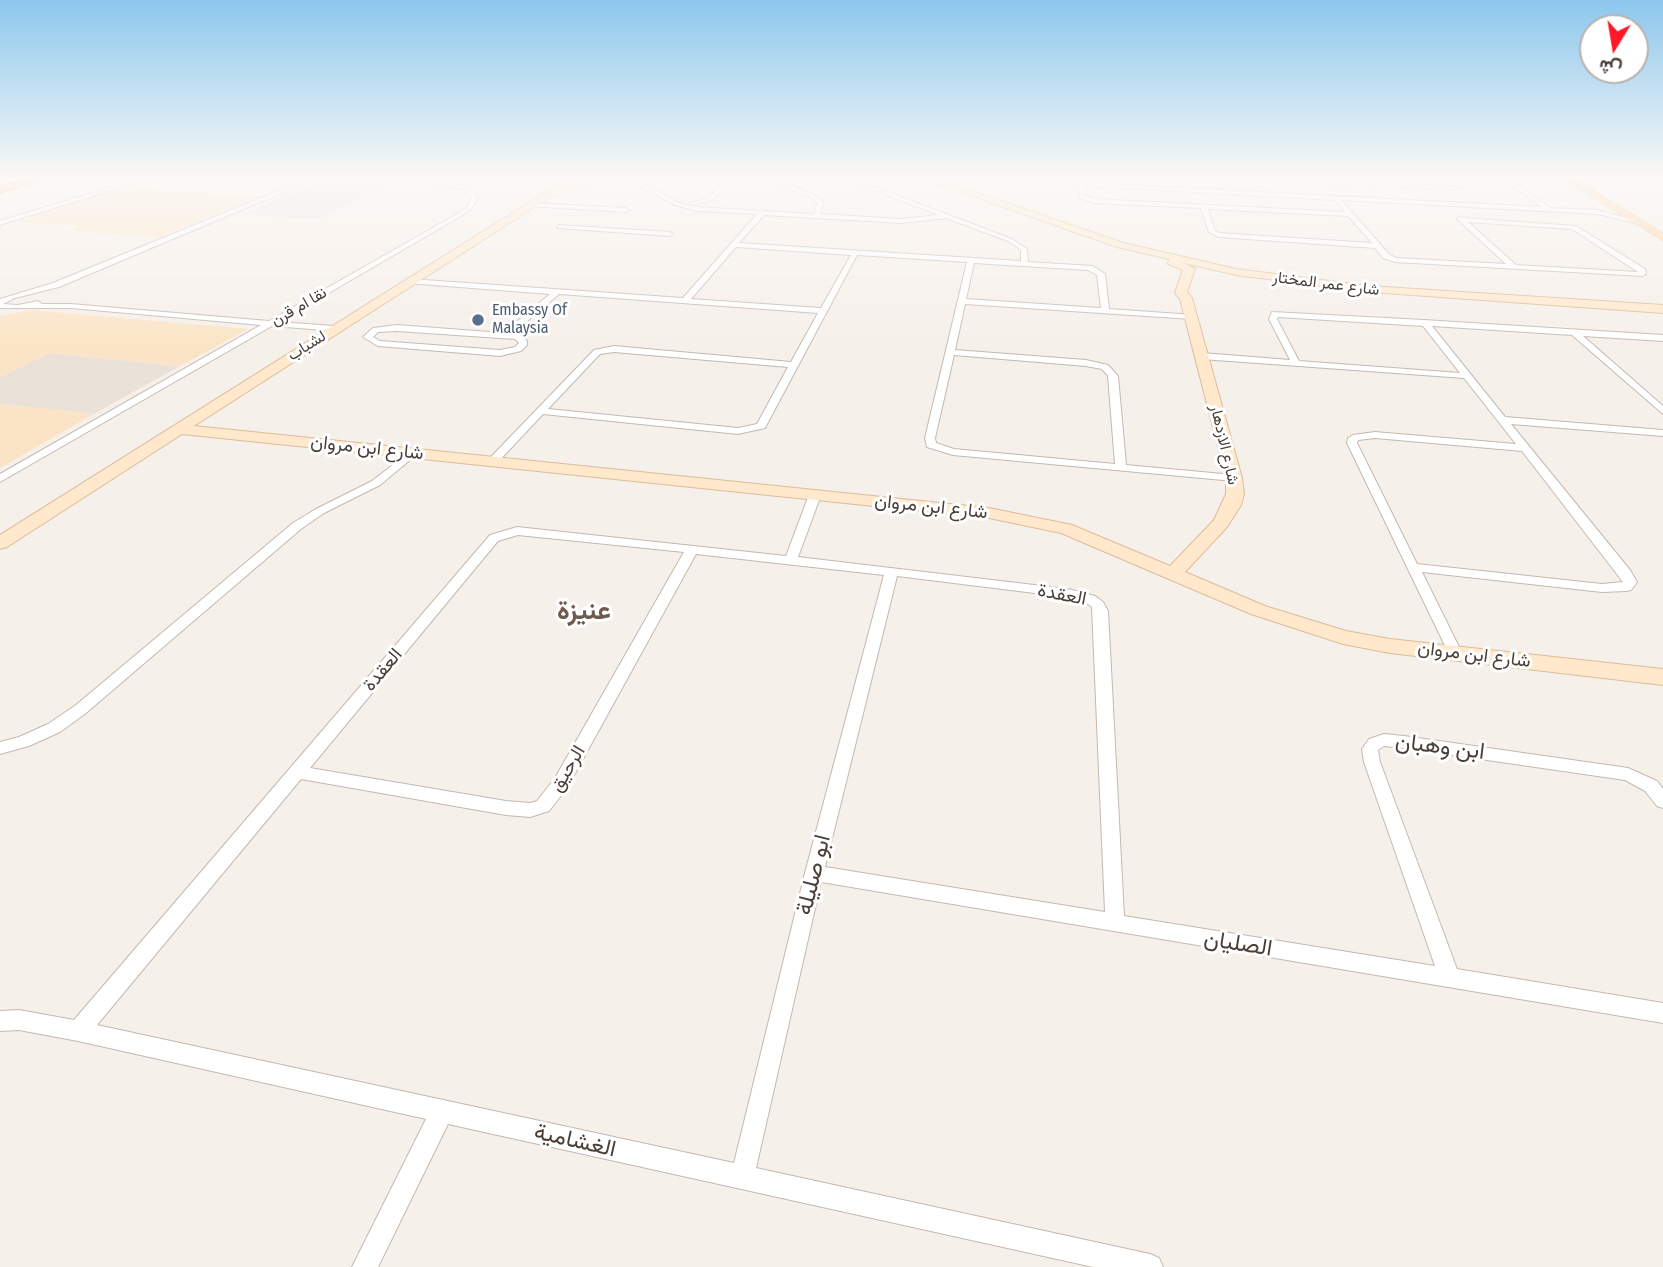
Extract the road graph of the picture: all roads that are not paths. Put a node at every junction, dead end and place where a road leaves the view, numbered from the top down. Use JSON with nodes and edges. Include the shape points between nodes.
{"nodes":[{"id":1,"x":176,"y":235,"type":"edge"},
{"id":2,"x":190,"y":235,"type":"edge"},
{"id":3,"x":424,"y":235,"type":"edge"},
{"id":4,"x":431,"y":235,"type":"edge"},
{"id":5,"x":482,"y":235,"type":"edge"},
{"id":6,"x":742,"y":235,"type":"edge"},
{"id":7,"x":995,"y":235,"type":"edge"},
{"id":8,"x":1089,"y":235,"type":"edge"},
{"id":9,"x":1114,"y":235,"type":"edge"},
{"id":10,"x":1219,"y":235,"type":"edge"},
{"id":11,"x":1369,"y":235,"type":"edge"},
{"id":12,"x":1478,"y":235,"type":"edge"},
{"id":13,"x":1586,"y":235,"type":"edge"},
{"id":14,"x":733,"y":245,"type":"junction"},
{"id":15,"x":1378,"y":246,"type":"junction"},
{"id":16,"x":855,"y":253,"type":"junction"},
{"id":17,"x":1161,"y":256,"type":"junction"},
{"id":18,"x":971,"y":260,"type":"junction"},
{"id":19,"x":1025,"y":264,"type":"junction"},
{"id":20,"x":1515,"y":268,"type":"junction"},
{"id":21,"x":1269,"y":278,"type":"junction"},
{"id":22,"x":410,"y":281,"type":"junction"},
{"id":23,"x":558,"y":291,"type":"junction"},
{"id":24,"x":24,"y":294,"type":"junction"},
{"id":25,"x":0,"y":295,"type":"edge"},
{"id":26,"x":50,"y":296,"type":"junction"},
{"id":27,"x":1186,"y":298,"type":"junction"},
{"id":28,"x":685,"y":300,"type":"junction"},
{"id":29,"x":961,"y":301,"type":"junction"},
{"id":30,"x":1663,"y":302,"type":"edge"},
{"id":31,"x":0,"y":304,"type":"edge"},
{"id":32,"x":28,"y":306,"type":"junction"},
{"id":33,"x":1663,"y":309,"type":"edge"},
{"id":34,"x":822,"y":311,"type":"junction"},
{"id":35,"x":1105,"y":311,"type":"junction"},
{"id":36,"x":0,"y":313,"type":"edge"},
{"id":37,"x":1191,"y":317,"type":"junction"},
{"id":38,"x":292,"y":318,"type":"junction"},
{"id":39,"x":277,"y":322,"type":"junction"},
{"id":40,"x":1424,"y":322,"type":"junction"},
{"id":41,"x":339,"y":326,"type":"junction"},
{"id":42,"x":1574,"y":332,"type":"junction"},
{"id":43,"x":505,"y":336,"type":"junction"},
{"id":44,"x":1663,"y":338,"type":"edge"},
{"id":45,"x":949,"y":352,"type":"junction"},
{"id":46,"x":1202,"y":356,"type":"junction"},
{"id":47,"x":1296,"y":363,"type":"junction"},
{"id":48,"x":792,"y":365,"type":"junction"},
{"id":49,"x":1469,"y":376,"type":"junction"},
{"id":50,"x":540,"y":411,"type":"junction"},
{"id":51,"x":1663,"y":411,"type":"edge"},
{"id":52,"x":1504,"y":420,"type":"junction"},
{"id":53,"x":178,"y":429,"type":"junction"},
{"id":54,"x":1663,"y":433,"type":"edge"},
{"id":55,"x":1526,"y":448,"type":"junction"},
{"id":56,"x":412,"y":453,"type":"junction"},
{"id":57,"x":493,"y":461,"type":"junction"},
{"id":58,"x":1121,"y":467,"type":"junction"},
{"id":59,"x":1234,"y":478,"type":"junction"},
{"id":60,"x":0,"y":479,"type":"edge"},
{"id":61,"x":0,"y":487,"type":"edge"},
{"id":62,"x":814,"y":495,"type":"junction"},
{"id":63,"x":0,"y":543,"type":"edge"},
{"id":64,"x":692,"y":550,"type":"junction"},
{"id":65,"x":791,"y":560,"type":"junction"},
{"id":66,"x":1415,"y":567,"type":"junction"},
{"id":67,"x":891,"y":573,"type":"junction"},
{"id":68,"x":1174,"y":573,"type":"junction"},
{"id":69,"x":1455,"y":653,"type":"junction"},
{"id":70,"x":1663,"y":677,"type":"edge"},
{"id":71,"x":0,"y":748,"type":"edge"},
{"id":72,"x":298,"y":772,"type":"junction"},
{"id":73,"x":1663,"y":801,"type":"edge"},
{"id":74,"x":814,"y":873,"type":"junction"},
{"id":75,"x":1115,"y":923,"type":"junction"},
{"id":76,"x":1450,"y":979,"type":"junction"},
{"id":77,"x":1663,"y":1013,"type":"edge"},
{"id":78,"x":0,"y":1021,"type":"edge"},
{"id":79,"x":78,"y":1031,"type":"junction"},
{"id":80,"x":442,"y":1111,"type":"junction"},
{"id":81,"x":742,"y":1178,"type":"junction"},
{"id":82,"x":365,"y":1267,"type":"edge"},
{"id":83,"x":1150,"y":1267,"type":"edge"}],
"edges":[{"from":1,"to":24,"type":"street"},
{"from":2,"to":26,"type":"street"},
{"from":3,"to":39,"type":"street","name":"نقا ام قرن"},
{"from":4,"to":38,"type":"street","name":"نقا ام قرن"},
{"from":5,"to":22,"type":"street","name":"لشباب"},
{"from":6,"to":14,"type":"street"},
{"from":7,"to":19,"type":"street","via":[[1025,250]]},
{"from":8,"to":17,"type":"street","name":"شارع عمر المختار"},
{"from":9,"to":30,"type":"street","name":"شارع عمر المختار","via":[[1229,263],[1322,277]]},
{"from":10,"to":15,"type":"street"},
{"from":11,"to":15,"type":"street"},
{"from":12,"to":20,"type":"street"},
{"from":13,"to":20,"type":"street","via":[[1644,273]]},
{"from":14,"to":16,"type":"street"},
{"from":14,"to":28,"type":"street"},
{"from":15,"to":20,"type":"street","via":[[1386,256],[1400,261]]},
{"from":16,"to":18,"type":"street"},
{"from":16,"to":34,"type":"street"},
{"from":17,"to":21,"type":"street","name":"شارع عمر المختار"},
{"from":17,"to":27,"type":"street","name":"شارع الازدهار","via":[[1189,269],[1181,289]]},
{"from":18,"to":19,"type":"street"},
{"from":18,"to":29,"type":"street"},
{"from":19,"to":35,"type":"street","via":[[1098,270]]},
{"from":21,"to":27,"type":"street","via":[[1201,277]]},
{"from":21,"to":33,"type":"street","name":"شارع عمر المختار"},
{"from":22,"to":23,"type":"street"},
{"from":22,"to":41,"type":"street","name":"لشباب"},
{"from":23,"to":28,"type":"street"},
{"from":23,"to":43,"type":"street"},
{"from":24,"to":25,"type":"street"},
{"from":24,"to":26,"type":"street"},
{"from":24,"to":31,"type":"street"},
{"from":26,"to":32,"type":"street"},
{"from":26,"to":39,"type":"street","via":[[77,303]]},
{"from":27,"to":37,"type":"street","name":"شارع الازدهار"},
{"from":28,"to":34,"type":"street"},
{"from":29,"to":35,"type":"street"},
{"from":29,"to":45,"type":"street"},
{"from":31,"to":32,"type":"street"},
{"from":32,"to":36,"type":"street"},
{"from":32,"to":39,"type":"street"},
{"from":34,"to":48,"type":"street"},
{"from":35,"to":37,"type":"street"},
{"from":37,"to":46,"type":"street","name":"شارع الازدهار"},
{"from":38,"to":39,"type":"street","name":"نقا ام قرن"},
{"from":38,"to":41,"type":"street"},
{"from":39,"to":41,"type":"street"},
{"from":39,"to":60,"type":"street","name":"نقا ام قرن"},
{"from":39,"to":61,"type":"street","name":"نقا ام قرن"},
{"from":40,"to":42,"type":"street"},
{"from":40,"to":47,"type":"street","via":[[1275,313],[1273,318]]},
{"from":40,"to":49,"type":"street"},
{"from":41,"to":53,"type":"street","name":"لشباب"},
{"from":42,"to":44,"type":"street"},
{"from":42,"to":51,"type":"street"},
{"from":43,"to":43,"type":"street","via":[[391,328],[367,337],[378,343],[500,353],[524,343]]},
{"from":45,"to":58,"type":"street","via":[[1105,367],[1113,376]]},
{"from":45,"to":58,"type":"street","via":[[931,445],[953,452]]},
{"from":46,"to":47,"type":"street"},
{"from":46,"to":59,"type":"street","name":"شارع الازدهار"},
{"from":47,"to":49,"type":"street"},
{"from":48,"to":50,"type":"street","via":[[608,349],[593,354]]},
{"from":48,"to":50,"type":"street","via":[[763,424],[751,429]]},
{"from":49,"to":52,"type":"street"},
{"from":50,"to":57,"type":"street"},
{"from":52,"to":54,"type":"street"},
{"from":52,"to":55,"type":"street"},
{"from":53,"to":56,"type":"street","name":"شارع ابن مروان"},
{"from":53,"to":63,"type":"street","name":"لشباب"},
{"from":55,"to":66,"type":"street","via":[[1364,435],[1353,438]]},
{"from":55,"to":66,"type":"street","via":[[1625,573],[1630,582],[1626,587]]},
{"from":56,"to":57,"type":"street","name":"شارع ابن مروان"},
{"from":56,"to":71,"type":"street","via":[[376,483],[297,526],[81,709],[54,728]]},
{"from":57,"to":62,"type":"street","name":"شارع ابن مروان"},
{"from":58,"to":59,"type":"street"},
{"from":59,"to":68,"type":"street","name":"شارع الازدهار","via":[[1232,505],[1221,523]]},
{"from":62,"to":65,"type":"street"},
{"from":62,"to":68,"type":"street","name":"شارع ابن مروان","via":[[1030,520],[1066,529]]},
{"from":64,"to":65,"type":"street","name":"العقدة"},
{"from":64,"to":72,"type":"street","name":"العقدة","via":[[530,531],[499,534]]},
{"from":64,"to":72,"type":"street","name":"الرحيق","via":[[561,783],[543,806],[506,808]]},
{"from":65,"to":67,"type":"street","name":"العقدة"},
{"from":66,"to":69,"type":"street"},
{"from":67,"to":74,"type":"street","name":"ابو صليلة"},
{"from":67,"to":75,"type":"street","name":"العقدة","via":[[1081,595],[1098,605]]},
{"from":68,"to":69,"type":"street","name":"شارع ابن مروان","via":[[1310,628],[1390,646]]},
{"from":69,"to":70,"type":"street","name":"شارع ابن مروان"},
{"from":72,"to":79,"type":"street","name":"العقدة"},
{"from":73,"to":76,"type":"street","name":"ابن وهبان","via":[[1651,786],[1628,774],[1404,742],[1375,743],[1370,749],[1372,762]]},
{"from":74,"to":75,"type":"street","name":"الصليان"},
{"from":74,"to":81,"type":"street","name":"ابو صليلة"},
{"from":75,"to":76,"type":"street","name":"الصليان"},
{"from":76,"to":77,"type":"street","name":"الصليان"},
{"from":78,"to":79,"type":"street","name":"الغشامية"},
{"from":79,"to":80,"type":"street","name":"الغشامية"},
{"from":80,"to":81,"type":"street","name":"الغشامية"},
{"from":80,"to":82,"type":"street"},
{"from":81,"to":83,"type":"street","name":"الغشامية"}]}
